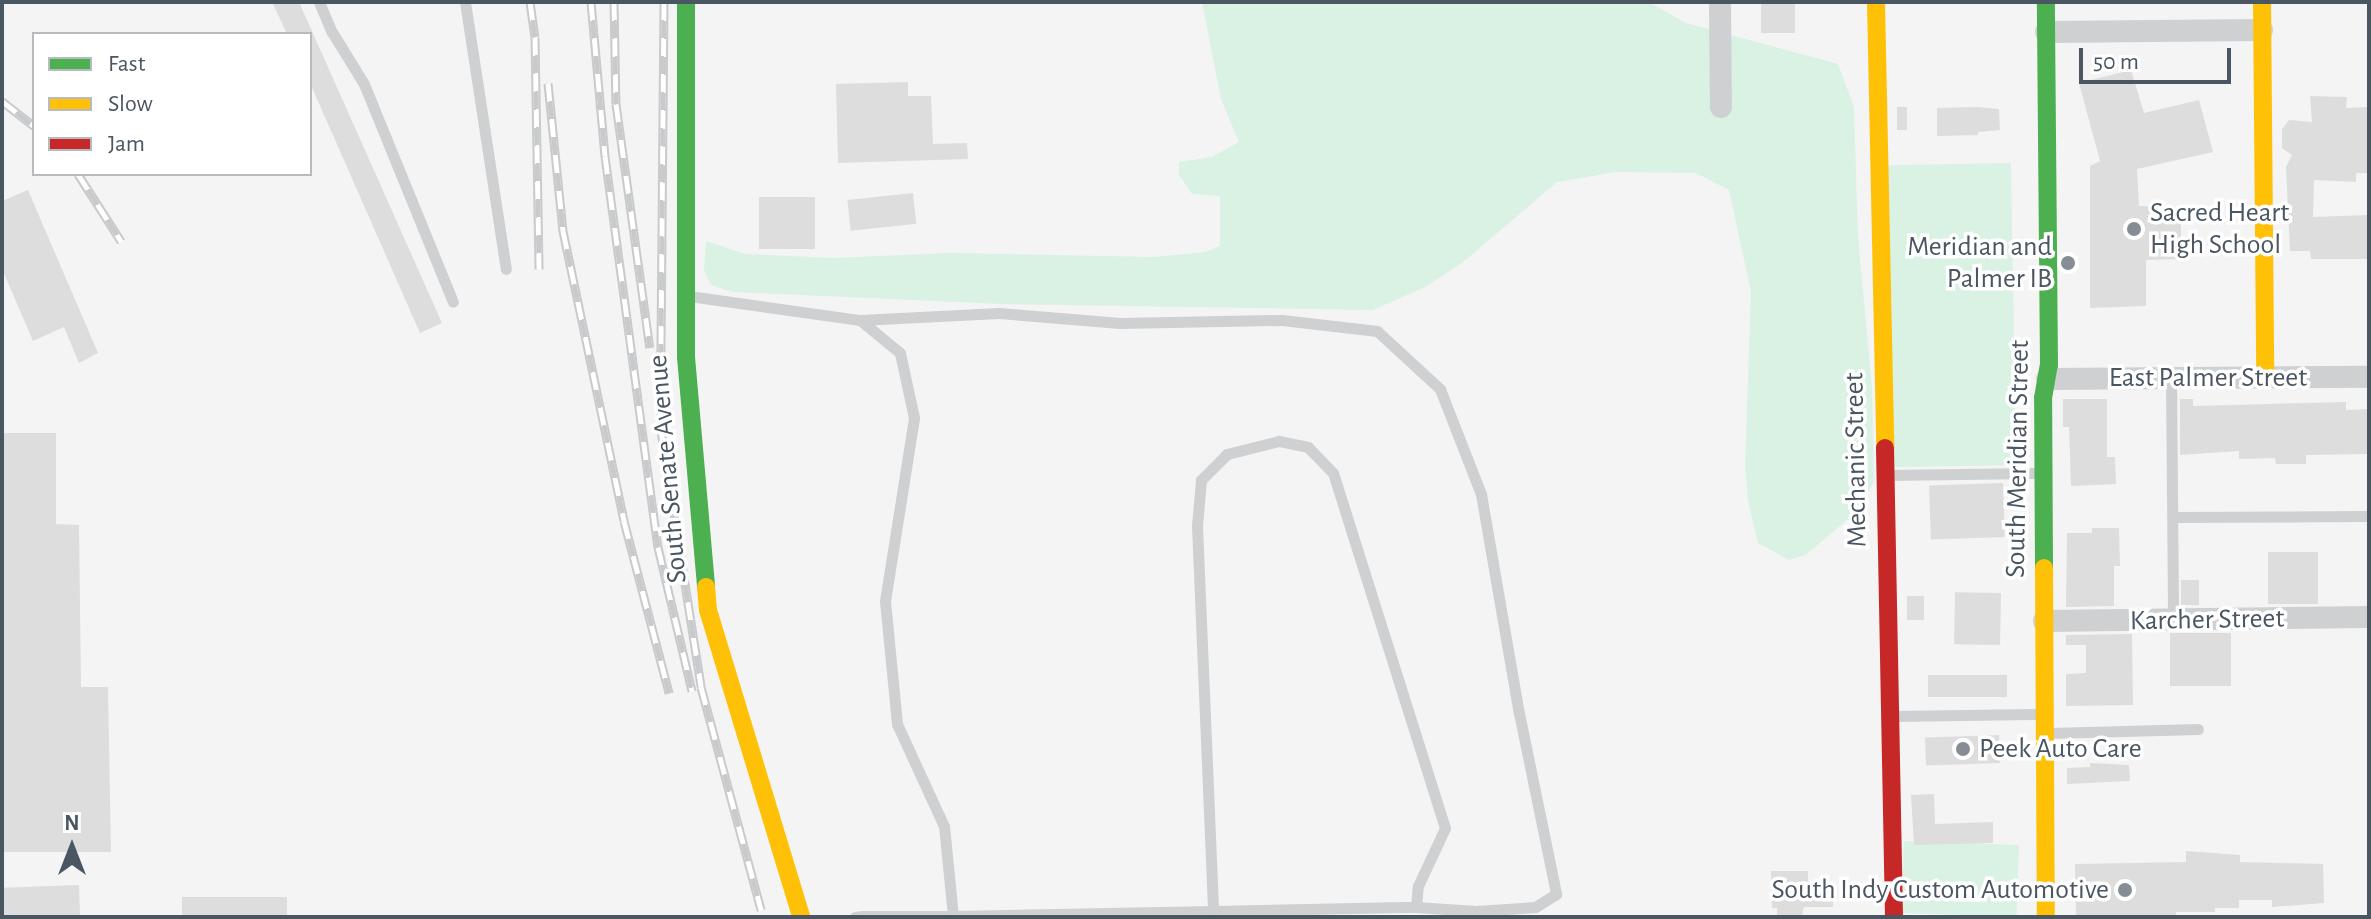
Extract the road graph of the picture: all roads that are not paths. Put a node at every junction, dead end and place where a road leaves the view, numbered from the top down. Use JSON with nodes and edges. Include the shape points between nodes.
{"nodes":[{"id":1,"x":319,"y":2,"type":"edge"},
{"id":2,"x":465,"y":2,"type":"edge"},
{"id":3,"x":686,"y":2,"type":"edge"},
{"id":4,"x":1720,"y":2,"type":"edge"},
{"id":5,"x":1876,"y":2,"type":"edge"},
{"id":6,"x":2046,"y":2,"type":"edge"},
{"id":7,"x":2262,"y":2,"type":"edge"},
{"id":8,"x":2262,"y":30,"type":"junction"},
{"id":9,"x":2046,"y":32,"type":"junction"},
{"id":10,"x":1721,"y":107,"type":"dead end"},
{"id":11,"x":506,"y":269,"type":"dead end"},
{"id":12,"x":685,"y":295,"type":"junction"},
{"id":13,"x":453,"y":302,"type":"dead end"},
{"id":14,"x":860,"y":320,"type":"junction"},
{"id":15,"x":2369,"y":377,"type":"edge"},
{"id":16,"x":2047,"y":379,"type":"junction"},
{"id":17,"x":2171,"y":379,"type":"junction"},
{"id":18,"x":2265,"y":379,"type":"junction"},
{"id":19,"x":2044,"y":473,"type":"junction"},
{"id":20,"x":1884,"y":475,"type":"junction"},
{"id":21,"x":2369,"y":516,"type":"edge"},
{"id":22,"x":2173,"y":517,"type":"junction"},
{"id":23,"x":2369,"y":617,"type":"edge"},
{"id":24,"x":2173,"y":620,"type":"junction"},
{"id":25,"x":2044,"y":621,"type":"junction"},
{"id":26,"x":1889,"y":716,"type":"junction"},
{"id":27,"x":2045,"y":724,"type":"junction"},
{"id":28,"x":2198,"y":729,"type":"dead end"},
{"id":29,"x":1407,"y":910,"type":"edge"},
{"id":30,"x":1213,"y":911,"type":"junction"},
{"id":31,"x":953,"y":916,"type":"edge"},
{"id":32,"x":801,"y":917,"type":"edge"},
{"id":33,"x":855,"y":917,"type":"edge"},
{"id":34,"x":1894,"y":917,"type":"edge"},
{"id":35,"x":2046,"y":917,"type":"edge"}],
"edges":[{"from":1,"to":13,"type":"lane","via":[[364,84]]},
{"from":2,"to":11,"type":"lane"},
{"from":3,"to":12,"type":"street","name":"South Senate Avenue"},
{"from":4,"to":10,"type":"street"},
{"from":5,"to":20,"type":"street","name":"Mechanic Street"},
{"from":6,"to":9,"type":"street","name":"South Meridian Street"},
{"from":7,"to":8,"type":"street"},
{"from":8,"to":9,"type":"street"},
{"from":8,"to":18,"type":"street"},
{"from":9,"to":16,"type":"street","name":"South Meridian Street"},
{"from":12,"to":14,"type":"lane"},
{"from":12,"to":32,"type":"street","name":"South Senate Avenue","via":[[708,610]]},
{"from":14,"to":29,"type":"lane","via":[[999,313],[1120,323],[1282,320],[1377,331],[1440,389],[1481,494],[1556,894],[1535,907]]},
{"from":14,"to":31,"type":"lane","via":[[900,353],[914,418],[885,601],[897,724],[944,826]]},
{"from":15,"to":18,"type":"street","name":"East Palmer Street"},
{"from":16,"to":17,"type":"street","name":"East Palmer Street"},
{"from":16,"to":19,"type":"street","name":"South Meridian Street"},
{"from":17,"to":18,"type":"street","name":"East Palmer Street"},
{"from":17,"to":22,"type":"lane"},
{"from":19,"to":20,"type":"lane"},
{"from":19,"to":25,"type":"street","name":"South Meridian Street"},
{"from":20,"to":26,"type":"street","name":"Mechanic Street"},
{"from":21,"to":22,"type":"lane"},
{"from":22,"to":24,"type":"lane"},
{"from":23,"to":24,"type":"street","name":"Karcher Street"},
{"from":24,"to":25,"type":"street","name":"Karcher Street"},
{"from":25,"to":27,"type":"street","name":"South Meridian Street"},
{"from":26,"to":27,"type":"lane"},
{"from":26,"to":34,"type":"street","name":"Mechanic Street"},
{"from":27,"to":28,"type":"lane"},
{"from":27,"to":35,"type":"street","name":"South Meridian Street"},
{"from":29,"to":30,"type":"lane"},
{"from":29,"to":30,"type":"lane","via":[[1445,828],[1333,473],[1308,447],[1279,441],[1227,454],[1201,480],[1197,526]]},
{"from":30,"to":31,"type":"lane"},
{"from":31,"to":33,"type":"lane"}]}
